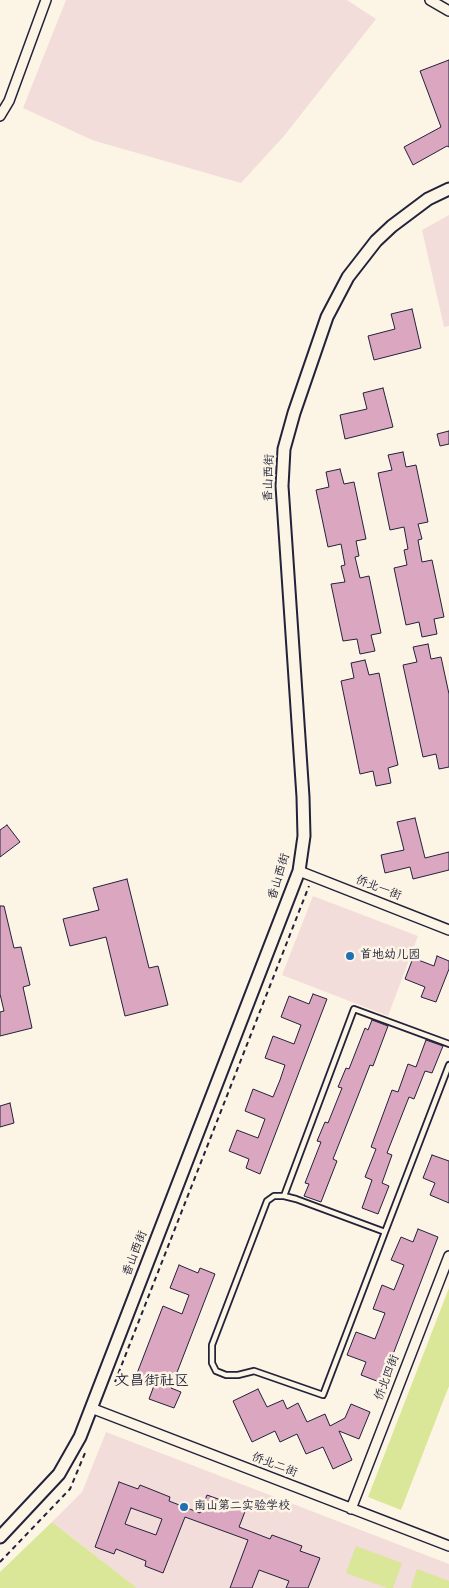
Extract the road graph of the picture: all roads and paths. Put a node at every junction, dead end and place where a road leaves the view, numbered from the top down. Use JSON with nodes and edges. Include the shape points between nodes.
{"nodes":[{"id":1,"x":46,"y":0,"type":"edge"},
{"id":2,"x":430,"y":0,"type":"edge"},
{"id":3,"x":449,"y":11,"type":"edge"},
{"id":4,"x":0,"y":116,"type":"edge"},
{"id":5,"x":449,"y":189,"type":"edge"},
{"id":6,"x":298,"y":871,"type":"junction"},
{"id":7,"x":449,"y":930,"type":"edge"},
{"id":8,"x":449,"y":1044,"type":"edge"},
{"id":9,"x":449,"y":1065,"type":"edge"},
{"id":10,"x":284,"y":1196,"type":"junction"},
{"id":11,"x":385,"y":1232,"type":"junction"},
{"id":12,"x":449,"y":1256,"type":"edge"},
{"id":13,"x":91,"y":1408,"type":"junction"},
{"id":14,"x":351,"y":1509,"type":"junction"},
{"id":15,"x":0,"y":1537,"type":"edge"},
{"id":16,"x":449,"y":1546,"type":"edge"}],
"edges":[{"from":1,"to":4,"type":"street"},
{"from":2,"to":3,"type":"street"},
{"from":5,"to":6,"type":"street","name":"香山西街","via":[[416,207],[392,226],[348,276],[327,317],[284,449],[282,486],[303,797],[304,836]]},
{"from":6,"to":7,"type":"street","name":"侨北一街"},
{"from":6,"to":13,"type":"street","name":"香山西街"},
{"from":8,"to":10,"type":"lane","via":[[354,1009]]},
{"from":9,"to":11,"type":"lane"},
{"from":10,"to":11,"type":"lane"},
{"from":10,"to":11,"type":"lane","via":[[274,1196],[267,1201],[212,1345],[212,1363],[216,1371],[226,1375],[254,1371],[323,1395]]},
{"from":12,"to":14,"type":"street","name":"侨北四街"},
{"from":13,"to":14,"type":"street","name":"侨北二街"},
{"from":13,"to":15,"type":"street","name":"香山西街","via":[[73,1451],[59,1474]]},
{"from":14,"to":16,"type":"street","name":"侨北二街"}]}
